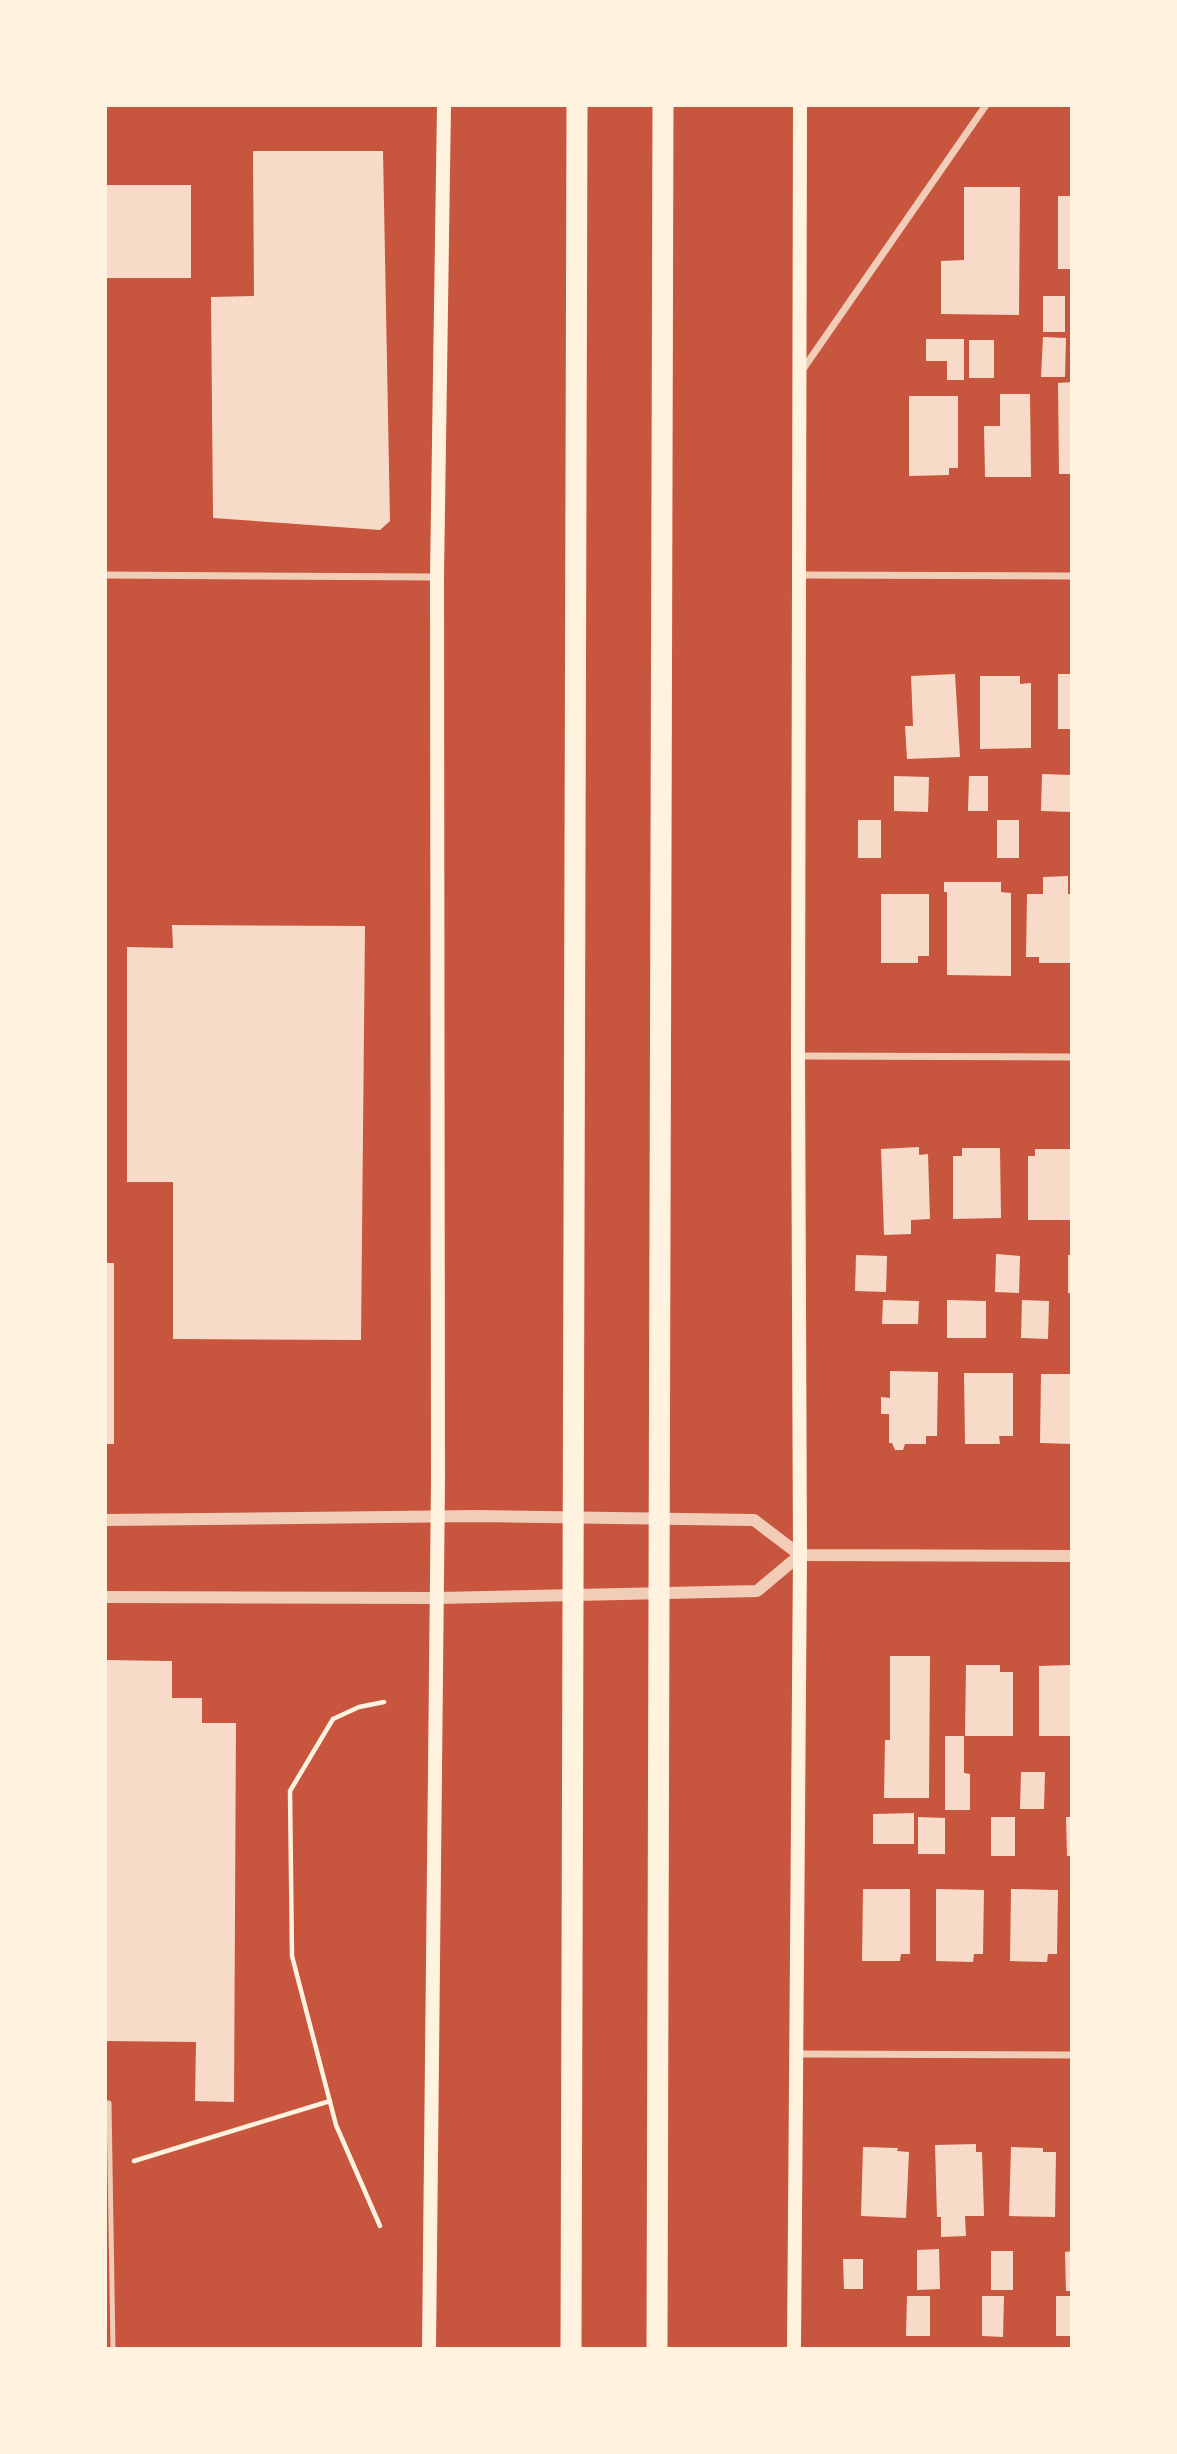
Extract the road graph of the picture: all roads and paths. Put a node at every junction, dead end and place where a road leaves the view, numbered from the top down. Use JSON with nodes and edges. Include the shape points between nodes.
{"nodes":[{"id":1,"x":444,"y":105,"type":"edge"},
{"id":2,"x":564,"y":105,"type":"edge"},
{"id":3,"x":577,"y":105,"type":"edge"},
{"id":4,"x":663,"y":105,"type":"edge"},
{"id":5,"x":673,"y":105,"type":"edge"},
{"id":6,"x":800,"y":105,"type":"edge"},
{"id":7,"x":986,"y":105,"type":"edge"},
{"id":8,"x":663,"y":235,"type":"junction"},
{"id":9,"x":577,"y":284,"type":"junction"},
{"id":10,"x":799,"y":376,"type":"junction"},
{"id":11,"x":105,"y":575,"type":"edge"},
{"id":12,"x":799,"y":575,"type":"junction"},
{"id":13,"x":1072,"y":576,"type":"edge"},
{"id":14,"x":437,"y":577,"type":"junction"},
{"id":15,"x":798,"y":1056,"type":"junction"},
{"id":16,"x":1072,"y":1057,"type":"edge"},
{"id":17,"x":438,"y":1518,"type":"junction"},
{"id":18,"x":105,"y":1520,"type":"edge"},
{"id":19,"x":800,"y":1555,"type":"junction"},
{"id":20,"x":1072,"y":1556,"type":"edge"},
{"id":21,"x":105,"y":1597,"type":"edge"},
{"id":22,"x":437,"y":1598,"type":"junction"},
{"id":23,"x":384,"y":1702,"type":"dead end"},
{"id":24,"x":795,"y":2054,"type":"junction"},
{"id":25,"x":1072,"y":2055,"type":"edge"},
{"id":26,"x":330,"y":2101,"type":"junction"},
{"id":27,"x":105,"y":2103,"type":"edge"},
{"id":28,"x":133,"y":2161,"type":"dead end"},
{"id":29,"x":380,"y":2226,"type":"dead end"},
{"id":30,"x":113,"y":2349,"type":"edge"},
{"id":31,"x":429,"y":2349,"type":"edge"},
{"id":32,"x":570,"y":2349,"type":"edge"},
{"id":33,"x":657,"y":2349,"type":"edge"},
{"id":34,"x":794,"y":2349,"type":"edge"}],
"edges":[{"from":1,"to":14,"type":"main road"},
{"from":2,"to":9,"type":"highway"},
{"from":3,"to":9,"type":"highway"},
{"from":4,"to":8,"type":"highway"},
{"from":5,"to":8,"type":"highway"},
{"from":6,"to":10,"type":"main road"},
{"from":7,"to":10,"type":"street"},
{"from":8,"to":33,"type":"highway"},
{"from":9,"to":32,"type":"highway"},
{"from":10,"to":12,"type":"main road"},
{"from":11,"to":14,"type":"street"},
{"from":12,"to":13,"type":"street"},
{"from":12,"to":15,"type":"main road"},
{"from":14,"to":17,"type":"main road"},
{"from":15,"to":16,"type":"street"},
{"from":15,"to":19,"type":"main road"},
{"from":17,"to":18,"type":"street"},
{"from":17,"to":19,"type":"street","via":[[754,1520]]},
{"from":17,"to":22,"type":"main road"},
{"from":19,"to":20,"type":"street"},
{"from":19,"to":22,"type":"street","via":[[757,1591]]},
{"from":19,"to":24,"type":"main road"},
{"from":21,"to":22,"type":"street"},
{"from":22,"to":31,"type":"main road"},
{"from":23,"to":26,"type":"path","via":[[333,1719],[290,1791],[292,1956]]},
{"from":24,"to":25,"type":"street"},
{"from":24,"to":34,"type":"main road"},
{"from":26,"to":28,"type":"path"},
{"from":26,"to":29,"type":"path"},
{"from":27,"to":30,"type":"lane","via":[[109,2103]]}]}
